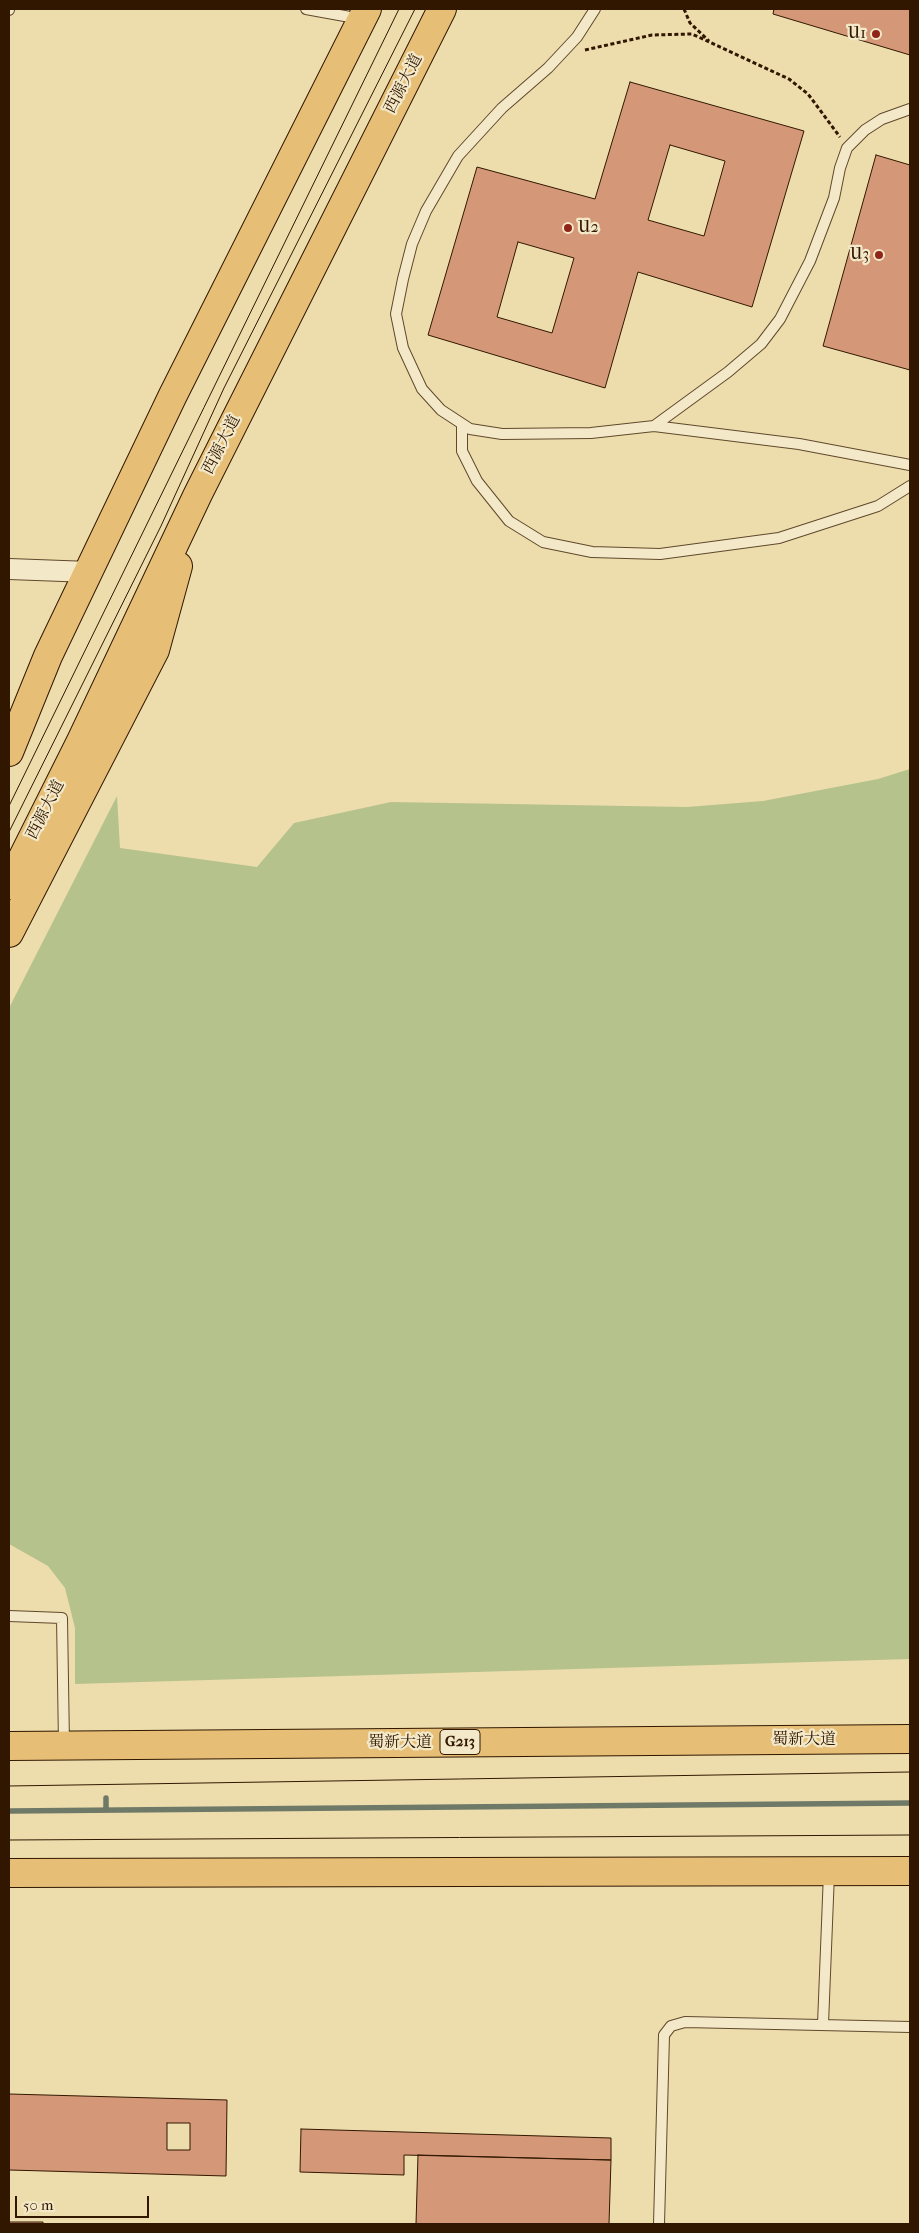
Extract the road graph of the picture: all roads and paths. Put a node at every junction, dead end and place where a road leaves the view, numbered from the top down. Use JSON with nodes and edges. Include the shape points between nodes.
{"nodes":[{"id":1,"x":306,"y":9,"type":"edge"},
{"id":2,"x":442,"y":9,"type":"edge"},
{"id":3,"x":595,"y":9,"type":"edge"},
{"id":4,"x":684,"y":9,"type":"edge"},
{"id":5,"x":364,"y":14,"type":"edge"},
{"id":6,"x":712,"y":43,"type":"junction"},
{"id":7,"x":558,"y":57,"type":"junction"},
{"id":8,"x":910,"y":109,"type":"edge"},
{"id":9,"x":847,"y":148,"type":"junction"},
{"id":10,"x":462,"y":424,"type":"junction"},
{"id":11,"x":654,"y":426,"type":"junction"},
{"id":12,"x":910,"y":465,"type":"edge"},
{"id":13,"x":910,"y":486,"type":"edge"},
{"id":14,"x":198,"y":494,"type":"junction"},
{"id":15,"x":9,"y":569,"type":"edge"},
{"id":16,"x":90,"y":572,"type":"junction"},
{"id":17,"x":48,"y":656,"type":"junction"},
{"id":18,"x":9,"y":730,"type":"edge"},
{"id":19,"x":9,"y":752,"type":"edge"},
{"id":20,"x":9,"y":885,"type":"edge"},
{"id":21,"x":9,"y":933,"type":"edge"},
{"id":22,"x":9,"y":1616,"type":"edge"},
{"id":23,"x":910,"y":1739,"type":"edge"},
{"id":24,"x":64,"y":1745,"type":"junction"},
{"id":25,"x":9,"y":1746,"type":"edge"},
{"id":26,"x":910,"y":1871,"type":"edge"},
{"id":27,"x":830,"y":1872,"type":"junction"},
{"id":28,"x":9,"y":1873,"type":"edge"},
{"id":29,"x":823,"y":2024,"type":"junction"},
{"id":30,"x":910,"y":2026,"type":"edge"},
{"id":31,"x":659,"y":2224,"type":"edge"}],
"edges":[{"from":1,"to":5,"type":"lane"},
{"from":2,"to":14,"type":"main road","name":"西源大道"},
{"from":3,"to":7,"type":"lane","via":[[577,37]]},
{"from":4,"to":6,"type":"path","via":[[690,23]]},
{"from":5,"to":16,"type":"main road","via":[[173,395]]},
{"from":6,"to":7,"type":"path","via":[[692,34],[652,35]]},
{"from":6,"to":9,"type":"path","via":[[789,79],[808,94]]},
{"from":7,"to":10,"type":"lane","via":[[502,108],[458,156],[426,211],[412,244],[396,314],[403,348],[422,388],[441,410]]},
{"from":8,"to":9,"type":"lane","via":[[882,119]]},
{"from":9,"to":11,"type":"lane","via":[[834,198],[810,261],[780,319],[761,344]]},
{"from":10,"to":11,"type":"lane","via":[[470,429],[502,434],[591,433]]},
{"from":10,"to":13,"type":"lane","via":[[462,451],[477,481],[509,521],[543,542],[592,552],[660,554],[779,538],[878,506]]},
{"from":11,"to":12,"type":"lane","via":[[799,444]]},
{"from":14,"to":20,"type":"main road","name":"西源大道"},
{"from":14,"to":21,"type":"main road","via":[[155,650]]},
{"from":15,"to":16,"type":"street"},
{"from":16,"to":17,"type":"main road"},
{"from":17,"to":18,"type":"main road"},
{"from":17,"to":19,"type":"main road"},
{"from":22,"to":24,"type":"lane","via":[[62,1618]]},
{"from":23,"to":24,"type":"main road","name":"蜀新大道","number":"G213"},
{"from":24,"to":25,"type":"main road","name":"蜀新大道","number":"G213"},
{"from":26,"to":27,"type":"main road"},
{"from":27,"to":28,"type":"main road"},
{"from":27,"to":29,"type":"lane"},
{"from":29,"to":30,"type":"lane"},
{"from":29,"to":31,"type":"lane","via":[[685,2022],[671,2026],[664,2035]]}]}
